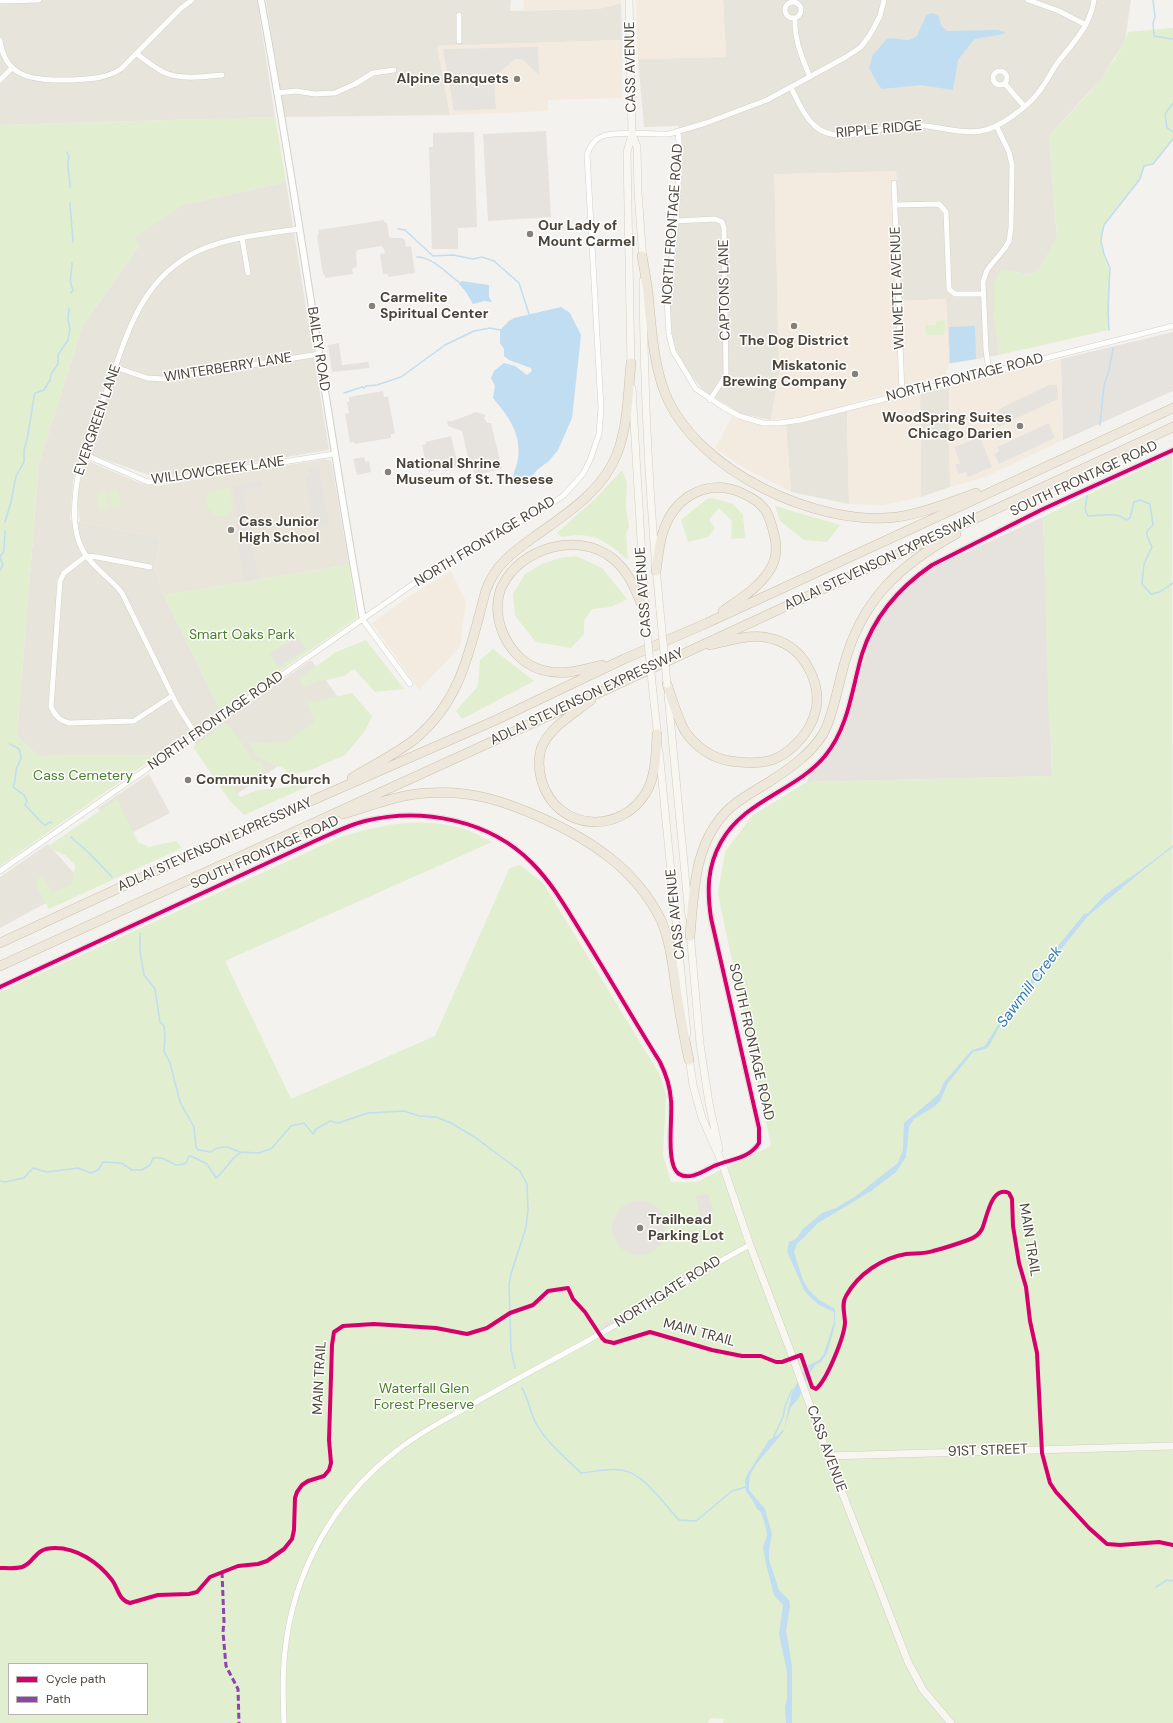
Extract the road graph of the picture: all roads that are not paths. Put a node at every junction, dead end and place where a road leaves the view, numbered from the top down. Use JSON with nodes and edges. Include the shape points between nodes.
{"nodes":[{"id":1,"x":38,"y":0,"type":"edge"},
{"id":2,"x":192,"y":0,"type":"edge"},
{"id":3,"x":261,"y":0,"type":"edge"},
{"id":4,"x":629,"y":0,"type":"edge"},
{"id":5,"x":884,"y":0,"type":"edge"},
{"id":6,"x":1028,"y":0,"type":"edge"},
{"id":7,"x":1094,"y":0,"type":"edge"},
{"id":8,"x":0,"y":1,"type":"edge"},
{"id":9,"x":459,"y":15,"type":"dead end"},
{"id":10,"x":795,"y":18,"type":"dead end"},
{"id":11,"x":1086,"y":25,"type":"junction"},
{"id":12,"x":0,"y":40,"type":"edge"},
{"id":13,"x":460,"y":41,"type":"dead end"},
{"id":14,"x":137,"y":54,"type":"junction"},
{"id":15,"x":12,"y":68,"type":"junction"},
{"id":16,"x":394,"y":70,"type":"dead end"},
{"id":17,"x":222,"y":75,"type":"dead end"},
{"id":18,"x":810,"y":77,"type":"junction"},
{"id":19,"x":0,"y":80,"type":"edge"},
{"id":20,"x":1005,"y":84,"type":"dead end"},
{"id":21,"x":791,"y":88,"type":"junction"},
{"id":22,"x":277,"y":93,"type":"junction"},
{"id":23,"x":1024,"y":106,"type":"junction"},
{"id":24,"x":997,"y":127,"type":"junction"},
{"id":25,"x":678,"y":132,"type":"junction"},
{"id":26,"x":632,"y":134,"type":"junction"},
{"id":27,"x":894,"y":183,"type":"dead end"},
{"id":28,"x":895,"y":205,"type":"junction"},
{"id":29,"x":676,"y":221,"type":"junction"},
{"id":30,"x":299,"y":229,"type":"junction"},
{"id":31,"x":242,"y":238,"type":"junction"},
{"id":32,"x":642,"y":256,"type":"junction"},
{"id":33,"x":248,"y":273,"type":"dead end"},
{"id":34,"x":983,"y":294,"type":"junction"},
{"id":35,"x":1173,"y":326,"type":"edge"},
{"id":36,"x":319,"y":354,"type":"junction"},
{"id":37,"x":631,"y":363,"type":"junction"},
{"id":38,"x":115,"y":367,"type":"junction"},
{"id":39,"x":989,"y":372,"type":"junction"},
{"id":40,"x":902,"y":394,"type":"junction"},
{"id":41,"x":710,"y":400,"type":"junction"},
{"id":42,"x":1173,"y":408,"type":"edge"},
{"id":43,"x":1173,"y":427,"type":"edge"},
{"id":44,"x":1173,"y":450,"type":"edge"},
{"id":45,"x":83,"y":454,"type":"junction"},
{"id":46,"x":334,"y":454,"type":"junction"},
{"id":47,"x":1046,"y":467,"type":"junction"},
{"id":48,"x":1032,"y":494,"type":"junction"},
{"id":49,"x":86,"y":556,"type":"junction"},
{"id":50,"x":150,"y":567,"type":"dead end"},
{"id":51,"x":656,"y":572,"type":"junction"},
{"id":52,"x":645,"y":612,"type":"junction"},
{"id":53,"x":363,"y":620,"type":"junction"},
{"id":54,"x":707,"y":623,"type":"junction"},
{"id":55,"x":689,"y":650,"type":"junction"},
{"id":56,"x":624,"y":659,"type":"junction"},
{"id":57,"x":410,"y":684,"type":"dead end"},
{"id":58,"x":667,"y":684,"type":"junction"},
{"id":59,"x":603,"y":691,"type":"junction"},
{"id":60,"x":172,"y":696,"type":"junction"},
{"id":61,"x":657,"y":734,"type":"junction"},
{"id":62,"x":196,"y":735,"type":"junction"},
{"id":63,"x":327,"y":794,"type":"junction"},
{"id":64,"x":309,"y":824,"type":"junction"},
{"id":65,"x":0,"y":871,"type":"edge"},
{"id":66,"x":690,"y":936,"type":"junction"},
{"id":67,"x":0,"y":943,"type":"edge"},
{"id":68,"x":0,"y":966,"type":"edge"},
{"id":69,"x":0,"y":987,"type":"edge"},
{"id":70,"x":689,"y":1060,"type":"junction"},
{"id":71,"x":722,"y":1163,"type":"junction"},
{"id":72,"x":750,"y":1245,"type":"junction"},
{"id":73,"x":1173,"y":1446,"type":"edge"},
{"id":74,"x":828,"y":1456,"type":"junction"},
{"id":75,"x":284,"y":1723,"type":"edge"},
{"id":76,"x":951,"y":1723,"type":"edge"}],
"edges":[{"from":1,"to":8,"type":"street"},
{"from":2,"to":14,"type":"street"},
{"from":3,"to":22,"type":"street","name":"BAILEY ROAD"},
{"from":4,"to":26,"type":"main road","name":"CASS AVENUE"},
{"from":5,"to":18,"type":"street","via":[[877,22],[861,47]]},
{"from":6,"to":11,"type":"street","via":[[1059,11]]},
{"from":7,"to":11,"type":"street","name":"RIPPLE RIDGE"},
{"from":9,"to":13,"type":"street"},
{"from":10,"to":18,"type":"street","via":[[794,27],[799,52]]},
{"from":11,"to":23,"type":"street","name":"RIPPLE RIDGE","via":[[1038,94]]},
{"from":12,"to":15,"type":"street","via":[[2,51]]},
{"from":14,"to":15,"type":"street","via":[[115,73],[95,79],[40,80]]},
{"from":14,"to":17,"type":"street","via":[[159,70],[171,75]]},
{"from":15,"to":19,"type":"street"},
{"from":16,"to":22,"type":"street","via":[[373,73],[335,93]]},
{"from":18,"to":21,"type":"street"},
{"from":20,"to":23,"type":"street"},
{"from":21,"to":24,"type":"street","name":"RIPPLE RIDGE","via":[[813,125],[835,136],[907,124],[968,132]]},
{"from":21,"to":25,"type":"street","via":[[767,100]]},
{"from":22,"to":30,"type":"street","name":"BAILEY ROAD"},
{"from":23,"to":24,"type":"street","name":"RIPPLE RIDGE"},
{"from":24,"to":34,"type":"street","via":[[1012,164],[1011,234],[1005,248],[987,270]]},
{"from":25,"to":26,"type":"street","name":"NORTH FRONTAGE ROAD"},
{"from":25,"to":29,"type":"street","name":"NORTH FRONTAGE ROAD","via":[[680,153]]},
{"from":26,"to":32,"type":"main road","name":"CASS AVENUE","via":[[638,147]]},
{"from":26,"to":37,"type":"main road","name":"CASS AVENUE","via":[[627,152]]},
{"from":26,"to":53,"type":"street","name":"NORTH FRONTAGE ROAD","via":[[603,136],[592,144],[587,154],[601,408],[595,446],[583,474],[563,496],[429,573]]},
{"from":27,"to":28,"type":"street","name":"WILMETTE AVENUE"},
{"from":28,"to":34,"type":"street","via":[[941,206],[946,212],[949,289],[955,294]]},
{"from":28,"to":40,"type":"street","name":"WILMETTE AVENUE"},
{"from":29,"to":41,"type":"street","name":"NORTH FRONTAGE ROAD","via":[[667,299],[669,334],[673,351],[684,371],[696,389]]},
{"from":29,"to":41,"type":"street","name":"CAPTONS LANE","via":[[715,219],[722,222],[724,228],[726,375]]},
{"from":30,"to":31,"type":"street","name":"EVERGREEN LANE"},
{"from":30,"to":36,"type":"street","name":"BAILEY ROAD"},
{"from":31,"to":33,"type":"street"},
{"from":31,"to":38,"type":"street","name":"EVERGREEN LANE","via":[[198,251],[161,277],[136,313]]},
{"from":32,"to":47,"type":"highway","via":[[654,350],[663,388],[672,408],[692,435],[711,453],[731,470],[760,486],[836,514],[898,517],[958,500]]},
{"from":32,"to":51,"type":"main road","name":"CASS AVENUE","via":[[644,384]]},
{"from":34,"to":39,"type":"street"},
{"from":35,"to":39,"type":"street","name":"NORTH FRONTAGE ROAD"},
{"from":36,"to":38,"type":"street","name":"WINTERBERRY LANE","via":[[164,379],[146,378]]},
{"from":36,"to":46,"type":"street","name":"BAILEY ROAD"},
{"from":37,"to":52,"type":"main road","name":"CASS AVENUE"},
{"from":37,"to":63,"type":"highway","via":[[621,438],[617,454],[609,469],[581,501],[514,551],[495,570],[486,590],[462,676],[447,704],[414,740]]},
{"from":38,"to":45,"type":"street","name":"EVERGREEN LANE"},
{"from":39,"to":40,"type":"street","name":"NORTH FRONTAGE ROAD"},
{"from":40,"to":41,"type":"street","name":"NORTH FRONTAGE ROAD","via":[[780,423],[763,423],[739,416]]},
{"from":42,"to":47,"type":"highway","name":"ADLAI STEVENSON EXPRESSWAY"},
{"from":43,"to":48,"type":"highway","name":"ADLAI STEVENSON EXPRESSWAY"},
{"from":44,"to":71,"type":"street","name":"SOUTH FRONTAGE ROAD","via":[[1043,509],[918,574],[893,597],[874,624],[862,653],[845,718],[825,756],[798,778],[745,812],[720,842],[711,863],[708,893],[711,918],[760,1137],[759,1143],[749,1154]]},
{"from":45,"to":46,"type":"street","name":"WILLOWCREEK LANE","via":[[148,482]]},
{"from":45,"to":49,"type":"street","name":"EVERGREEN LANE","via":[[77,478],[75,521],[80,545]]},
{"from":46,"to":53,"type":"street","name":"BAILEY ROAD"},
{"from":47,"to":54,"type":"highway","name":"ADLAI STEVENSON EXPRESSWAY"},
{"from":48,"to":55,"type":"highway","name":"ADLAI STEVENSON EXPRESSWAY"},
{"from":48,"to":66,"type":"highway","via":[[935,546],[884,586],[865,613],[848,648],[828,724],[818,742],[803,758],[731,808],[706,840],[698,863]]},
{"from":49,"to":50,"type":"street"},
{"from":49,"to":60,"type":"street","name":"EVERGREEN LANE","via":[[122,593]]},
{"from":49,"to":60,"type":"street","via":[[64,573],[60,581],[50,701],[53,713],[62,722],[69,723],[127,722],[139,719]]},
{"from":51,"to":54,"type":"highway","via":[[664,529],[676,508],[699,490],[711,487],[727,488],[747,495],[760,504],[769,518],[777,547],[772,566],[758,585]]},
{"from":51,"to":58,"type":"main road","name":"CASS AVENUE","bridge":true},
{"from":52,"to":56,"type":"highway","via":[[629,576],[611,557],[585,547],[564,545],[534,553],[516,568],[502,587],[498,605],[502,631],[513,650],[540,670],[570,672]]},
{"from":52,"to":61,"type":"main road","name":"CASS AVENUE","bridge":true},
{"from":53,"to":57,"type":"street","name":"BAILEY ROAD"},
{"from":53,"to":62,"type":"street","name":"NORTH FRONTAGE ROAD"},
{"from":54,"to":56,"type":"highway","name":"ADLAI STEVENSON EXPRESSWAY"},
{"from":55,"to":58,"type":"highway","via":[[738,639],[764,637],[794,649],[811,673],[818,695],[817,710],[807,731],[790,749],[773,760],[746,763],[712,756],[686,733]]},
{"from":55,"to":59,"type":"highway","name":"ADLAI STEVENSON EXPRESSWAY"},
{"from":56,"to":63,"type":"highway","name":"ADLAI STEVENSON EXPRESSWAY","via":[[496,720]]},
{"from":58,"to":66,"type":"main road","name":"CASS AVENUE"},
{"from":59,"to":61,"type":"highway","via":[[556,728],[541,749],[539,768],[543,785],[548,796],[563,812],[582,820],[599,822],[610,821],[632,810],[651,780]]},
{"from":59,"to":64,"type":"highway","name":"ADLAI STEVENSON EXPRESSWAY"},
{"from":60,"to":62,"type":"street","name":"EVERGREEN LANE"},
{"from":61,"to":70,"type":"main road","name":"CASS AVENUE"},
{"from":62,"to":65,"type":"street","name":"NORTH FRONTAGE ROAD"},
{"from":63,"to":67,"type":"highway","name":"ADLAI STEVENSON EXPRESSWAY"},
{"from":64,"to":68,"type":"highway","name":"ADLAI STEVENSON EXPRESSWAY"},
{"from":64,"to":70,"type":"highway","via":[[389,799],[445,792],[481,796],[507,803],[563,827],[586,840],[613,859],[632,879],[660,918],[674,968]]},
{"from":66,"to":71,"type":"main road","name":"CASS AVENUE","via":[[700,1044]]},
{"from":69,"to":71,"type":"street","name":"SOUTH FRONTAGE ROAD","via":[[317,840],[364,821],[413,816],[462,822],[499,839],[532,862],[555,890],[590,946],[665,1074],[672,1102],[671,1158],[675,1169],[683,1176],[691,1176]]},
{"from":70,"to":71,"type":"main road","name":"CASS AVENUE","via":[[702,1118]]},
{"from":71,"to":72,"type":"main road","name":"CASS AVENUE"},
{"from":72,"to":74,"type":"main road","name":"CASS AVENUE"},
{"from":72,"to":75,"type":"street","name":"NORTHGATE ROAD","via":[[718,1261],[599,1334],[430,1428],[396,1451],[369,1475],[330,1522],[310,1558],[296,1596],[283,1671]]},
{"from":73,"to":74,"type":"main road","name":"91ST STREET"},
{"from":74,"to":76,"type":"main road","name":"CASS AVENUE","via":[[908,1662],[923,1690]]}]}
